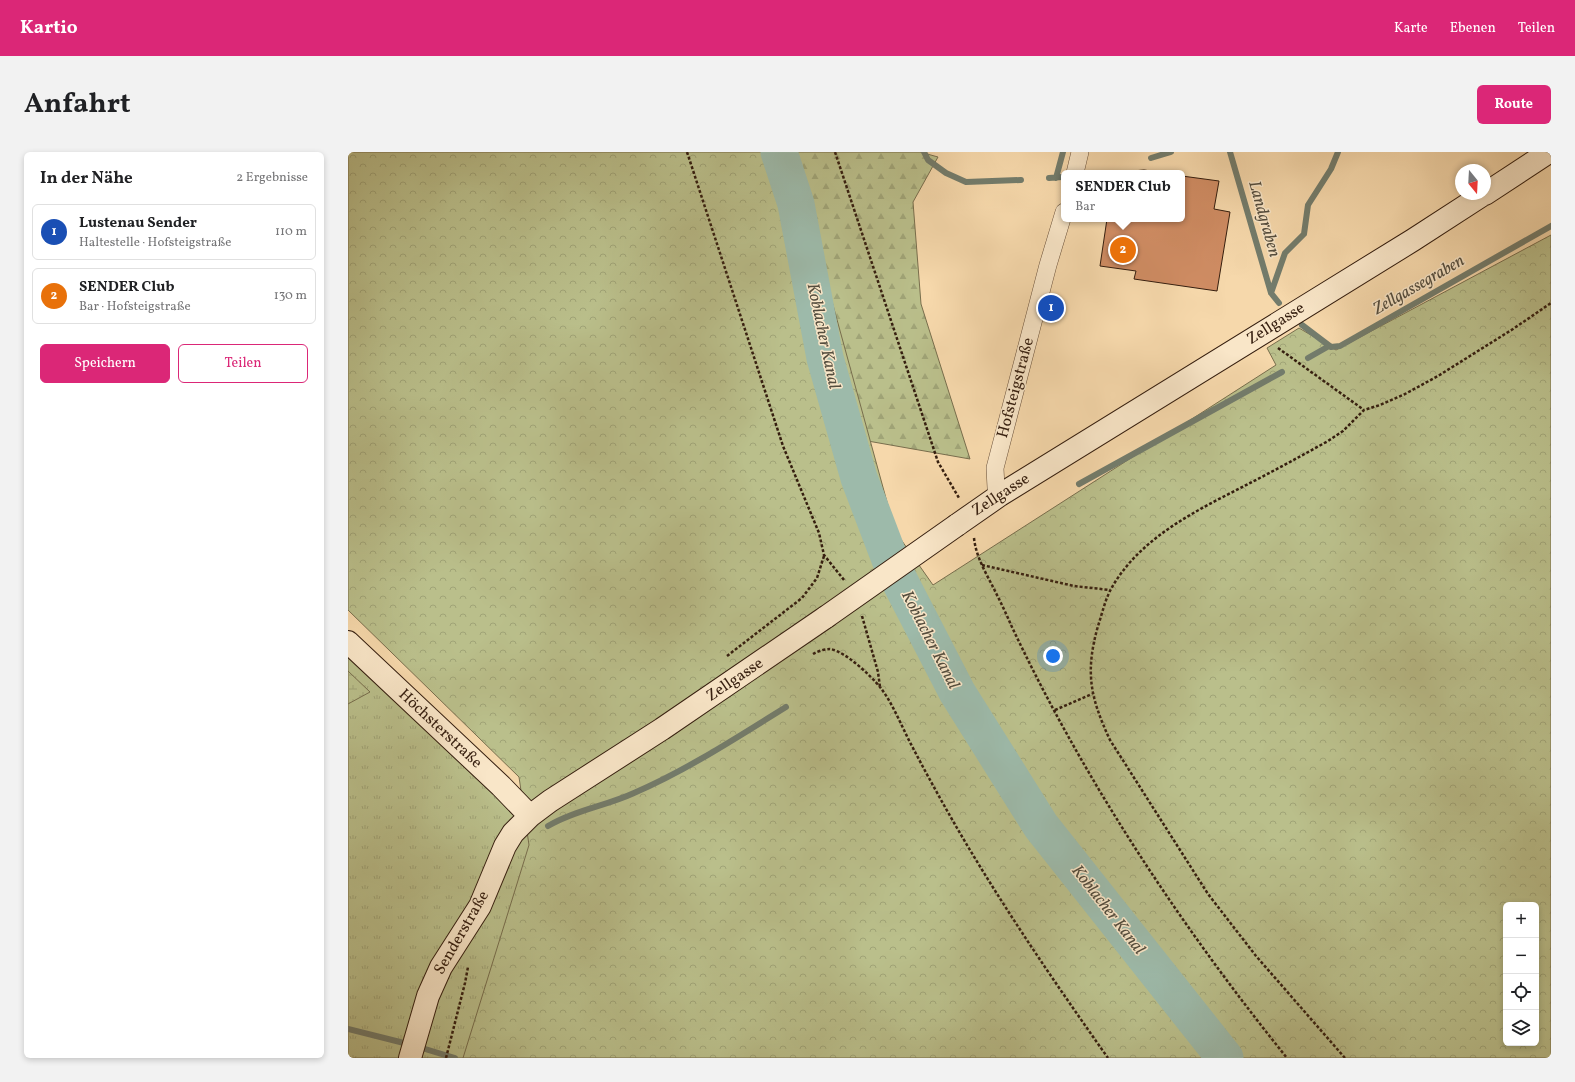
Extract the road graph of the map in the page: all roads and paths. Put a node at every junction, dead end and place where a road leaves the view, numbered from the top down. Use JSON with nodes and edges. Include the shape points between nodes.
{"nodes":[{"id":1,"x":687,"y":152,"type":"edge"},
{"id":2,"x":835,"y":152,"type":"edge"},
{"id":3,"x":1080,"y":152,"type":"edge"},
{"id":4,"x":1549,"y":152,"type":"edge"},
{"id":5,"x":1076,"y":170,"type":"edge"},
{"id":6,"x":1491,"y":190,"type":"edge"},
{"id":7,"x":1476,"y":200,"type":"edge"},
{"id":8,"x":1061,"y":222,"type":"edge"},
{"id":9,"x":1551,"y":303,"type":"edge"},
{"id":10,"x":1260,"y":334,"type":"junction"},
{"id":11,"x":1364,"y":410,"type":"junction"},
{"id":12,"x":1000,"y":495,"type":"junction"},
{"id":13,"x":962,"y":521,"type":"junction"},
{"id":14,"x":982,"y":565,"type":"junction"},
{"id":15,"x":1110,"y":590,"type":"junction"},
{"id":16,"x":348,"y":642,"type":"edge"},
{"id":17,"x":811,"y":655,"type":"dead end"},
{"id":18,"x":724,"y":659,"type":"dead end"},
{"id":19,"x":1092,"y":694,"type":"junction"},
{"id":20,"x":1055,"y":710,"type":"junction"},
{"id":21,"x":530,"y":816,"type":"junction"},
{"id":22,"x":458,"y":940,"type":"junction"},
{"id":23,"x":410,"y":1058,"type":"edge"},
{"id":24,"x":446,"y":1058,"type":"edge"},
{"id":25,"x":1108,"y":1058,"type":"edge"},
{"id":26,"x":1287,"y":1058,"type":"edge"},
{"id":27,"x":1345,"y":1058,"type":"edge"}],
"edges":[{"from":1,"to":18,"type":"path","via":[[784,446],[819,533],[824,555],[817,578],[802,598]]},
{"from":2,"to":13,"type":"path","via":[[938,462]]},
{"from":3,"to":5,"type":"street"},
{"from":4,"to":6,"type":"main road","name":"Zellgasse"},
{"from":7,"to":10,"type":"main road","name":"Zellgasse"},
{"from":8,"to":12,"type":"street","name":"Hofsteigstraße","via":[[995,468],[996,488]]},
{"from":9,"to":11,"type":"path","via":[[1431,379],[1399,397]]},
{"from":10,"to":11,"type":"path"},
{"from":10,"to":12,"type":"main road","name":"Zellgasse"},
{"from":11,"to":15,"type":"path","via":[[1343,432],[1208,505],[1152,541],[1134,558]]},
{"from":12,"to":13,"type":"main road","name":"Zellgasse"},
{"from":13,"to":14,"type":"path","via":[[972,526],[975,546]]},
{"from":13,"to":21,"type":"main road","name":"Zellgasse","bridge":true,"via":[[826,617]]},
{"from":14,"to":15,"type":"path","via":[[1074,586]]},
{"from":14,"to":20,"type":"path"},
{"from":15,"to":19,"type":"path","via":[[1092,648]]},
{"from":16,"to":21,"type":"main road","name":"Höchsterstraße"},
{"from":17,"to":25,"type":"path","via":[[829,649],[839,652],[880,687],[957,828],[1009,913]]},
{"from":19,"to":20,"type":"path"},
{"from":19,"to":27,"type":"path","via":[[1110,740],[1208,894],[1256,956]]},
{"from":20,"to":26,"type":"path","via":[[1102,796],[1171,901],[1249,1011]]},
{"from":21,"to":22,"type":"main road","name":"Senderstraße","via":[[513,834],[506,846],[480,906]]},
{"from":22,"to":23,"type":"main road","name":"Senderstraße","via":[[430,990]]},
{"from":22,"to":24,"type":"path","via":[[470,954]]}]}
